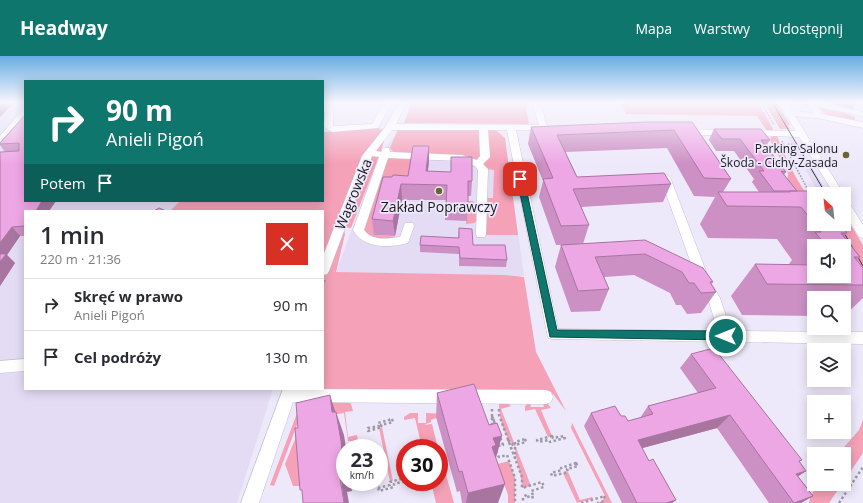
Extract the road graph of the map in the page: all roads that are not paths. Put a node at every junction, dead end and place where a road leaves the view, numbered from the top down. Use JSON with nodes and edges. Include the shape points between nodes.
{"nodes":[{"id":1,"x":16,"y":123,"type":"edge"},
{"id":2,"x":328,"y":123,"type":"edge"},
{"id":3,"x":377,"y":123,"type":"edge"},
{"id":4,"x":392,"y":123,"type":"edge"},
{"id":5,"x":542,"y":123,"type":"edge"},
{"id":6,"x":795,"y":123,"type":"edge"},
{"id":7,"x":852,"y":123,"type":"edge"},
{"id":8,"x":863,"y":125,"type":"edge"},
{"id":9,"x":390,"y":127,"type":"junction"},
{"id":10,"x":483,"y":127,"type":"junction"},
{"id":11,"x":511,"y":128,"type":"junction"},
{"id":12,"x":544,"y":128,"type":"junction"},
{"id":13,"x":559,"y":128,"type":"edge"},
{"id":14,"x":675,"y":132,"type":"edge"},
{"id":15,"x":802,"y":134,"type":"junction"},
{"id":16,"x":0,"y":141,"type":"edge"},
{"id":17,"x":370,"y":153,"type":"junction"},
{"id":18,"x":386,"y":153,"type":"junction"},
{"id":19,"x":478,"y":164,"type":"junction"},
{"id":20,"x":665,"y":177,"type":"edge"},
{"id":21,"x":834,"y":187,"type":"edge"},
{"id":22,"x":851,"y":214,"type":"edge"},
{"id":23,"x":409,"y":226,"type":"dead end"},
{"id":24,"x":481,"y":234,"type":"dead end"},
{"id":25,"x":863,"y":234,"type":"edge"},
{"id":26,"x":324,"y":268,"type":"edge"},
{"id":27,"x":726,"y":336,"type":"junction"},
{"id":28,"x":863,"y":338,"type":"edge"},
{"id":29,"x":24,"y":365,"type":"edge"},
{"id":30,"x":0,"y":367,"type":"edge"},
{"id":31,"x":289,"y":392,"type":"edge"},
{"id":32,"x":546,"y":397,"type":"dead end"},
{"id":33,"x":250,"y":503,"type":"edge"}],
"edges":[{"from":1,"to":16,"type":"street"},
{"from":2,"to":3,"type":"street","via":[[328,127],[332,129],[375,126]]},
{"from":4,"to":9,"type":"street","name":"Wagrowska"},
{"from":5,"to":12,"type":"street"},
{"from":6,"to":15,"type":"street"},
{"from":7,"to":8,"type":"street"},
{"from":9,"to":10,"type":"street"},
{"from":9,"to":17,"type":"street","name":"Wagrowska"},
{"from":10,"to":11,"type":"street"},
{"from":10,"to":19,"type":"street","via":[[485,157]]},
{"from":11,"to":12,"type":"street"},
{"from":11,"to":27,"type":"street","via":[[553,334]]},
{"from":12,"to":13,"type":"street"},
{"from":14,"to":15,"type":"street"},
{"from":15,"to":21,"type":"street"},
{"from":17,"to":18,"type":"street"},
{"from":17,"to":26,"type":"street","name":"Wagrowska"},
{"from":18,"to":19,"type":"street","via":[[462,158]]},
{"from":18,"to":23,"type":"street","via":[[358,230],[361,236],[368,240],[394,242],[404,240]]},
{"from":19,"to":24,"type":"street","via":[[483,170]]},
{"from":20,"to":27,"type":"street","via":[[703,280],[714,298]]},
{"from":22,"to":25,"type":"street"},
{"from":27,"to":28,"type":"street"},
{"from":29,"to":30,"type":"street"},
{"from":31,"to":32,"type":"street"},
{"from":31,"to":33,"type":"street"}]}
